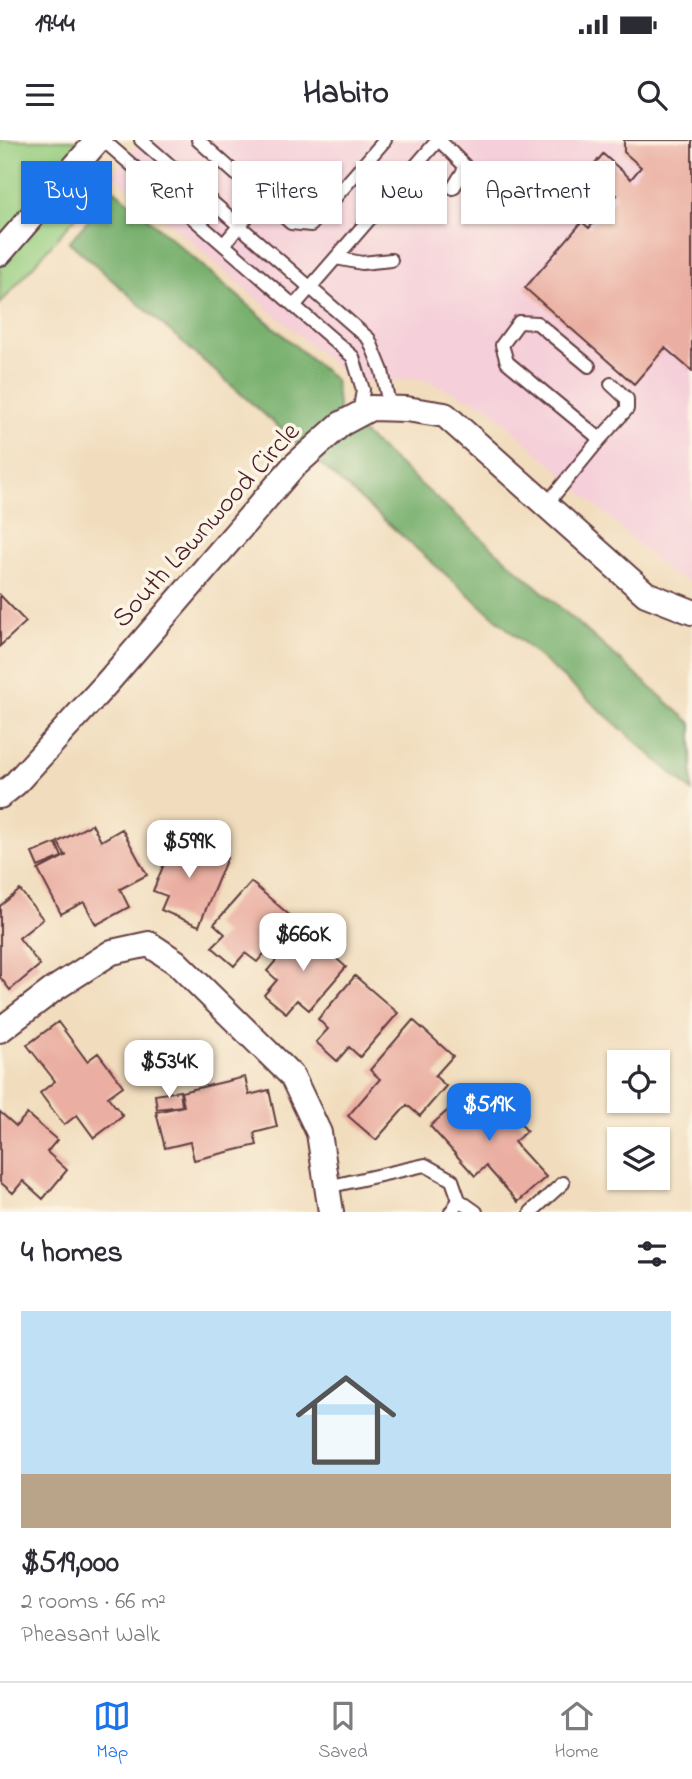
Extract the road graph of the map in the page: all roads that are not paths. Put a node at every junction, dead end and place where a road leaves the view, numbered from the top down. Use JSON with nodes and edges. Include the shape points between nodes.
{"nodes":[{"id":1,"x":100,"y":140,"type":"edge"},
{"id":2,"x":141,"y":140,"type":"edge"},
{"id":3,"x":198,"y":140,"type":"edge"},
{"id":4,"x":385,"y":140,"type":"edge"},
{"id":5,"x":439,"y":140,"type":"edge"},
{"id":6,"x":232,"y":170,"type":"edge"},
{"id":7,"x":453,"y":188,"type":"dead end"},
{"id":8,"x":342,"y":189,"type":"edge"},
{"id":9,"x":241,"y":224,"type":"edge"},
{"id":10,"x":238,"y":227,"type":"junction"},
{"id":11,"x":224,"y":244,"type":"junction"},
{"id":12,"x":0,"y":253,"type":"edge"},
{"id":13,"x":336,"y":258,"type":"junction"},
{"id":14,"x":391,"y":260,"type":"dead end"},
{"id":15,"x":310,"y":288,"type":"junction"},
{"id":16,"x":294,"y":306,"type":"junction"},
{"id":17,"x":589,"y":366,"type":"dead end"},
{"id":18,"x":611,"y":384,"type":"dead end"},
{"id":19,"x":390,"y":409,"type":"junction"},
{"id":20,"x":359,"y":414,"type":"junction"},
{"id":21,"x":600,"y":439,"type":"junction"},
{"id":22,"x":546,"y":505,"type":"junction"},
{"id":23,"x":692,"y":612,"type":"edge"},
{"id":24,"x":0,"y":796,"type":"edge"},
{"id":25,"x":0,"y":1030,"type":"edge"},
{"id":26,"x":563,"y":1183,"type":"dead end"},
{"id":27,"x":327,"y":1187,"type":"junction"},
{"id":28,"x":459,"y":1200,"type":"junction"},
{"id":29,"x":331,"y":1212,"type":"edge"},
{"id":30,"x":451,"y":1212,"type":"edge"},
{"id":31,"x":476,"y":1212,"type":"edge"},
{"id":32,"x":531,"y":1212,"type":"edge"}],
"edges":[{"from":1,"to":11,"type":"lane"},
{"from":1,"to":12,"type":"street"},
{"from":2,"to":10,"type":"lane"},
{"from":3,"to":6,"type":"lane"},
{"from":4,"to":8,"type":"lane"},
{"from":5,"to":7,"type":"lane","via":[[466,167]]},
{"from":5,"to":13,"type":"lane"},
{"from":9,"to":10,"type":"lane"},
{"from":10,"to":11,"type":"lane"},
{"from":10,"to":15,"type":"lane"},
{"from":11,"to":16,"type":"lane"},
{"from":13,"to":14,"type":"lane","via":[[362,263]]},
{"from":13,"to":15,"type":"lane"},
{"from":15,"to":16,"type":"lane"},
{"from":15,"to":19,"type":"lane","via":[[369,339]]},
{"from":16,"to":20,"type":"lane","via":[[353,357],[363,390]]},
{"from":17,"to":21,"type":"lane","via":[[537,323],[519,322],[502,345],[507,362]]},
{"from":18,"to":21,"type":"lane","via":[[627,399],[627,409]]},
{"from":19,"to":20,"type":"street","name":"South Lawnwood Circle","via":[[371,408]]},
{"from":19,"to":22,"type":"street","name":"South Lawnwood Circle","via":[[445,415]]},
{"from":20,"to":24,"type":"street","name":"South Lawnwood Circle","via":[[341,424],[292,468],[106,684]]},
{"from":21,"to":22,"type":"lane"},
{"from":22,"to":23,"type":"street","name":"South Lawnwood Circle","via":[[646,594]]},
{"from":25,"to":27,"type":"street","via":[[112,952],[149,944],[176,961],[292,1076],[319,1133]]},
{"from":26,"to":32,"type":"lane"},
{"from":27,"to":28,"type":"lane","via":[[425,1165],[452,1180]]},
{"from":27,"to":29,"type":"street"},
{"from":28,"to":30,"type":"lane"},
{"from":28,"to":31,"type":"lane"}]}
